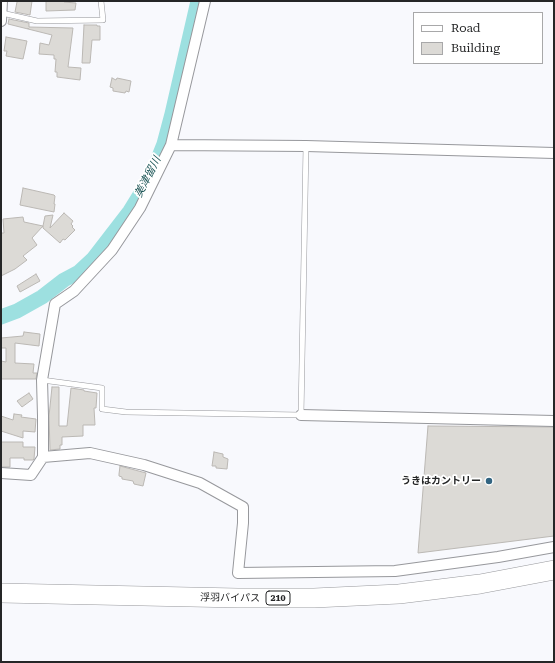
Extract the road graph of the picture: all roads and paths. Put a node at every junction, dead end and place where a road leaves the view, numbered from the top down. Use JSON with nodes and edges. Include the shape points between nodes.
{"nodes":[{"id":1,"x":2,"y":1,"type":"edge"},
{"id":2,"x":101,"y":1,"type":"edge"},
{"id":3,"x":205,"y":1,"type":"edge"},
{"id":4,"x":1,"y":16,"type":"edge"},
{"id":5,"x":172,"y":145,"type":"junction"},
{"id":6,"x":306,"y":146,"type":"junction"},
{"id":7,"x":554,"y":153,"type":"edge"},
{"id":8,"x":42,"y":380,"type":"junction"},
{"id":9,"x":301,"y":415,"type":"junction"},
{"id":10,"x":554,"y":421,"type":"edge"},
{"id":11,"x":43,"y":457,"type":"junction"},
{"id":12,"x":1,"y":474,"type":"edge"},
{"id":13,"x":554,"y":547,"type":"edge"},
{"id":14,"x":554,"y":570,"type":"edge"},
{"id":15,"x":1,"y":594,"type":"edge"}],
"edges":[{"from":1,"to":4,"type":"street"},
{"from":2,"to":4,"type":"lane","via":[[103,20],[37,21]]},
{"from":3,"to":5,"type":"street"},
{"from":5,"to":6,"type":"street"},
{"from":5,"to":8,"type":"street","via":[[140,208],[112,250],[74,291],[55,304]]},
{"from":6,"to":7,"type":"street"},
{"from":6,"to":9,"type":"lane"},
{"from":8,"to":9,"type":"lane","via":[[102,388],[102,409],[126,412]]},
{"from":8,"to":11,"type":"street"},
{"from":9,"to":10,"type":"street"},
{"from":11,"to":12,"type":"street","via":[[31,475]]},
{"from":11,"to":13,"type":"street","via":[[90,453],[144,465],[200,483],[243,507],[238,573],[395,570]]},
{"from":14,"to":15,"type":"highway","name":"浮羽バイパス","number":"210","via":[[480,584],[399,594],[330,597]]}]}
